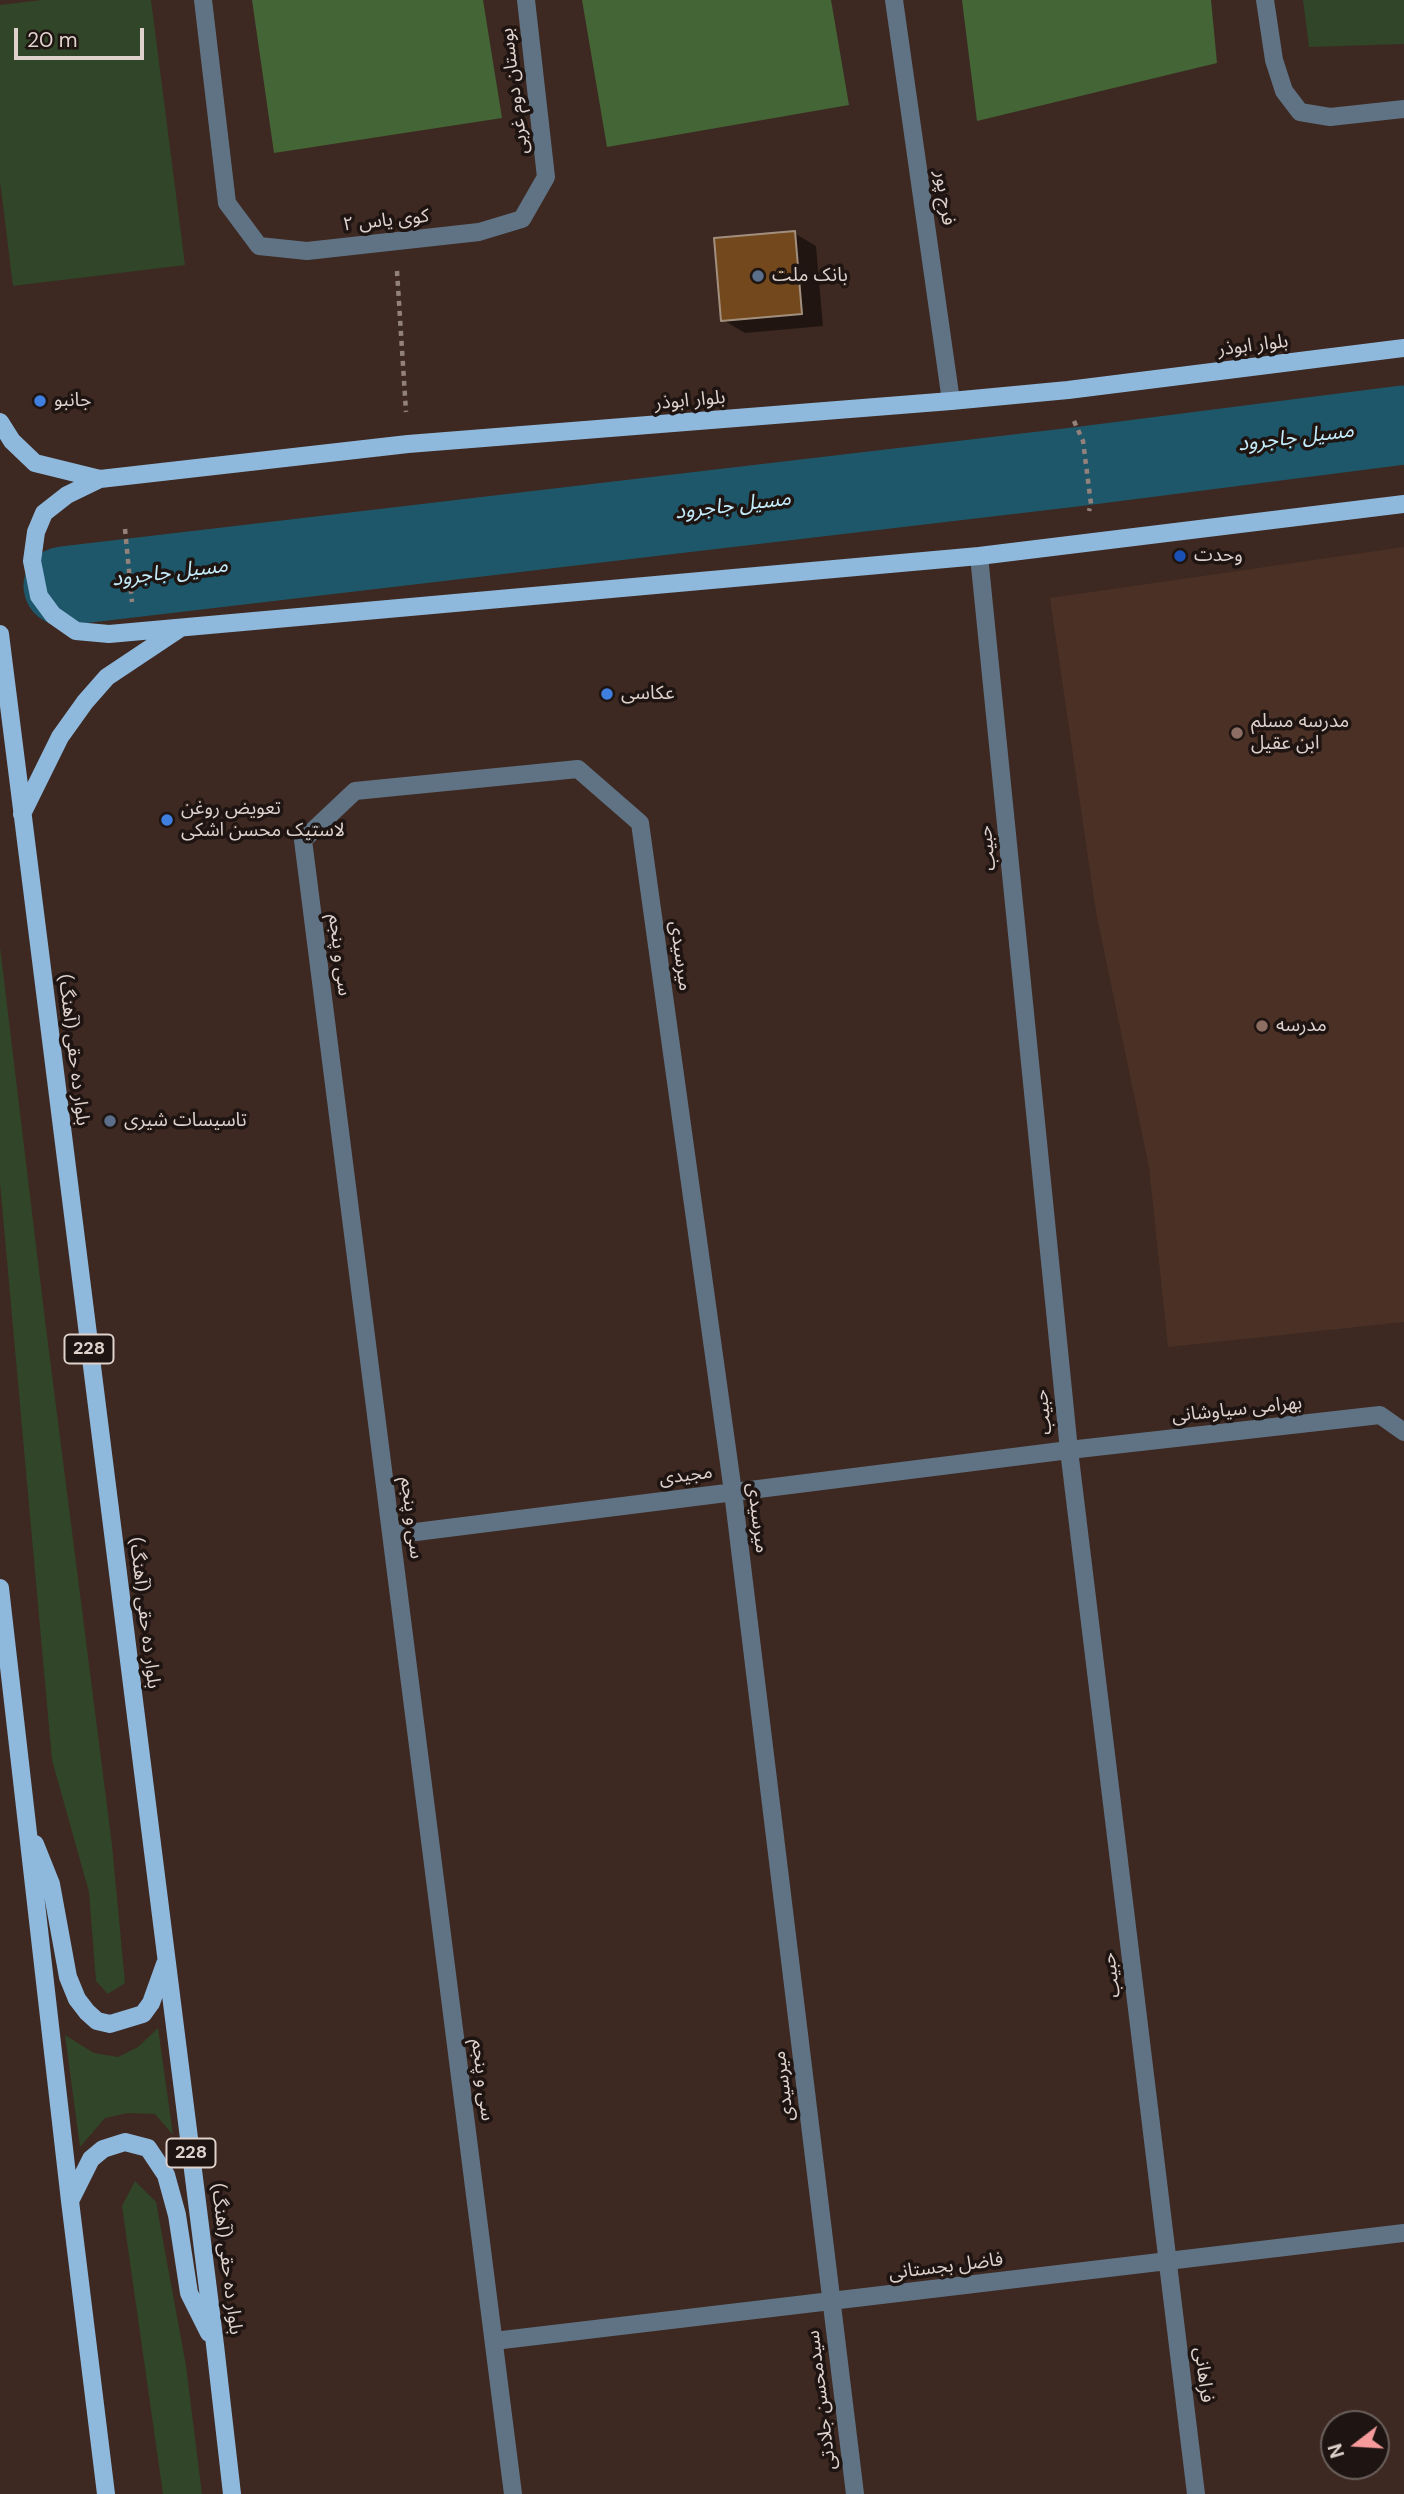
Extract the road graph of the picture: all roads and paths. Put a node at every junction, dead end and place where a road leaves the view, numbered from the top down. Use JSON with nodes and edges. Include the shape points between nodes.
{"nodes":[{"id":1,"x":203,"y":0,"type":"edge"},
{"id":2,"x":526,"y":0,"type":"edge"},
{"id":3,"x":894,"y":0,"type":"edge"},
{"id":4,"x":1265,"y":0,"type":"edge"},
{"id":5,"x":1404,"y":109,"type":"edge"},
{"id":6,"x":546,"y":177,"type":"joint"},
{"id":7,"x":395,"y":242,"type":"junction"},
{"id":8,"x":1404,"y":348,"type":"edge"},
{"id":9,"x":951,"y":401,"type":"junction"},
{"id":10,"x":1071,"y":415,"type":"dead end"},
{"id":11,"x":0,"y":422,"type":"edge"},
{"id":12,"x":408,"y":444,"type":"junction"},
{"id":13,"x":100,"y":480,"type":"junction"},
{"id":14,"x":1091,"y":504,"type":"dead end"},
{"id":15,"x":1404,"y":504,"type":"edge"},
{"id":16,"x":125,"y":529,"type":"dead end"},
{"id":17,"x":979,"y":556,"type":"junction"},
{"id":18,"x":133,"y":607,"type":"dead end"},
{"id":19,"x":185,"y":625,"type":"junction"},
{"id":20,"x":0,"y":634,"type":"edge"},
{"id":21,"x":578,"y":769,"type":"joint"},
{"id":22,"x":22,"y":814,"type":"junction"},
{"id":23,"x":1404,"y":1432,"type":"edge"},
{"id":24,"x":1069,"y":1450,"type":"junction"},
{"id":25,"x":733,"y":1492,"type":"junction"},
{"id":26,"x":392,"y":1535,"type":"junction"},
{"id":27,"x":0,"y":1588,"type":"edge"},
{"id":28,"x":29,"y":1831,"type":"junction"},
{"id":29,"x":166,"y":1960,"type":"junction"},
{"id":30,"x":69,"y":2201,"type":"junction"},
{"id":31,"x":1404,"y":2233,"type":"edge"},
{"id":32,"x":1167,"y":2261,"type":"junction"},
{"id":33,"x":831,"y":2301,"type":"junction"},
{"id":34,"x":494,"y":2341,"type":"junction"},
{"id":35,"x":215,"y":2345,"type":"junction"},
{"id":36,"x":106,"y":2494,"type":"edge"},
{"id":37,"x":232,"y":2494,"type":"edge"},
{"id":38,"x":513,"y":2494,"type":"edge"},
{"id":39,"x":855,"y":2494,"type":"edge"},
{"id":40,"x":1196,"y":2494,"type":"edge"}],
"edges":[{"from":1,"to":7,"type":"street","name":"کوی یاس ۲","via":[[227,203],[259,246],[307,251]]},
{"from":2,"to":6,"type":"street","name":"بوستان دوم غربی"},
{"from":3,"to":9,"type":"street","name":"فرج پور"},
{"from":4,"to":5,"type":"street","via":[[1274,60],[1284,91],[1300,112],[1330,117]]},
{"from":6,"to":7,"type":"street","name":"کوی یاس ۲","via":[[522,219],[479,232]]},
{"from":7,"to":12,"type":"path"},
{"from":8,"to":9,"type":"main road","name":"بلوار ابوذر"},
{"from":9,"to":12,"type":"main road","name":"بلوار ابوذر"},
{"from":10,"to":14,"type":"path","via":[[1083,441]]},
{"from":11,"to":13,"type":"main road","name":"بلوار ابوذر","via":[[35,463]]},
{"from":12,"to":13,"type":"main road","name":"بلوار ابوذر"},
{"from":13,"to":19,"type":"main road","via":[[67,495],[44,513],[32,561],[38,596],[53,615],[76,631],[109,634]]},
{"from":15,"to":17,"type":"main road"},
{"from":16,"to":18,"type":"path"},
{"from":17,"to":19,"type":"main road"},
{"from":17,"to":24,"type":"street","name":"حبیب"},
{"from":19,"to":22,"type":"main road","via":[[107,677],[85,702],[60,737]]},
{"from":20,"to":22,"type":"main road","name":"بلوار ده حقی (آهنگ)","number":"228"},
{"from":21,"to":25,"type":"street","name":"میرسیدی","via":[[640,822]]},
{"from":21,"to":26,"type":"street","name":"سی و پنجم","via":[[355,791],[303,840]]},
{"from":22,"to":29,"type":"main road","name":"بلوار ده حقی (آهنگ)","number":"228"},
{"from":23,"to":24,"type":"street","name":"بهرامی سیاوشانی","via":[[1380,1415]]},
{"from":24,"to":25,"type":"street","name":"مجیدی"},
{"from":24,"to":32,"type":"street","name":"حبیب"},
{"from":25,"to":26,"type":"street","name":"مجیدی"},
{"from":25,"to":33,"type":"street","name":"میرسیدی"},
{"from":26,"to":34,"type":"street","name":"سی و پنجم"},
{"from":27,"to":28,"type":"main road"},
{"from":28,"to":29,"type":"main road","via":[[43,1860],[68,1977],[77,1999],[97,2021],[110,2024],[143,2014]]},
{"from":28,"to":30,"type":"main road"},
{"from":29,"to":35,"type":"main road","name":"بلوار ده حقی (آهنگ)","number":"228"},
{"from":30,"to":35,"type":"main road","via":[[92,2159],[103,2149],[125,2142],[148,2148],[166,2175],[189,2293]]},
{"from":30,"to":36,"type":"main road"},
{"from":31,"to":32,"type":"street","name":"فاضل بجستانی"},
{"from":32,"to":33,"type":"street","name":"فاضل بجستانی"},
{"from":32,"to":40,"type":"street","name":"فراهانی"},
{"from":33,"to":34,"type":"street","name":"فاضل بجستانی"},
{"from":33,"to":39,"type":"street","name":"سیدمحسن جلادتی"},
{"from":34,"to":38,"type":"street","name":"سی و پنجم"},
{"from":35,"to":37,"type":"main road","name":"بلوار ده حقی (آهنگ)","number":"228"}]}
